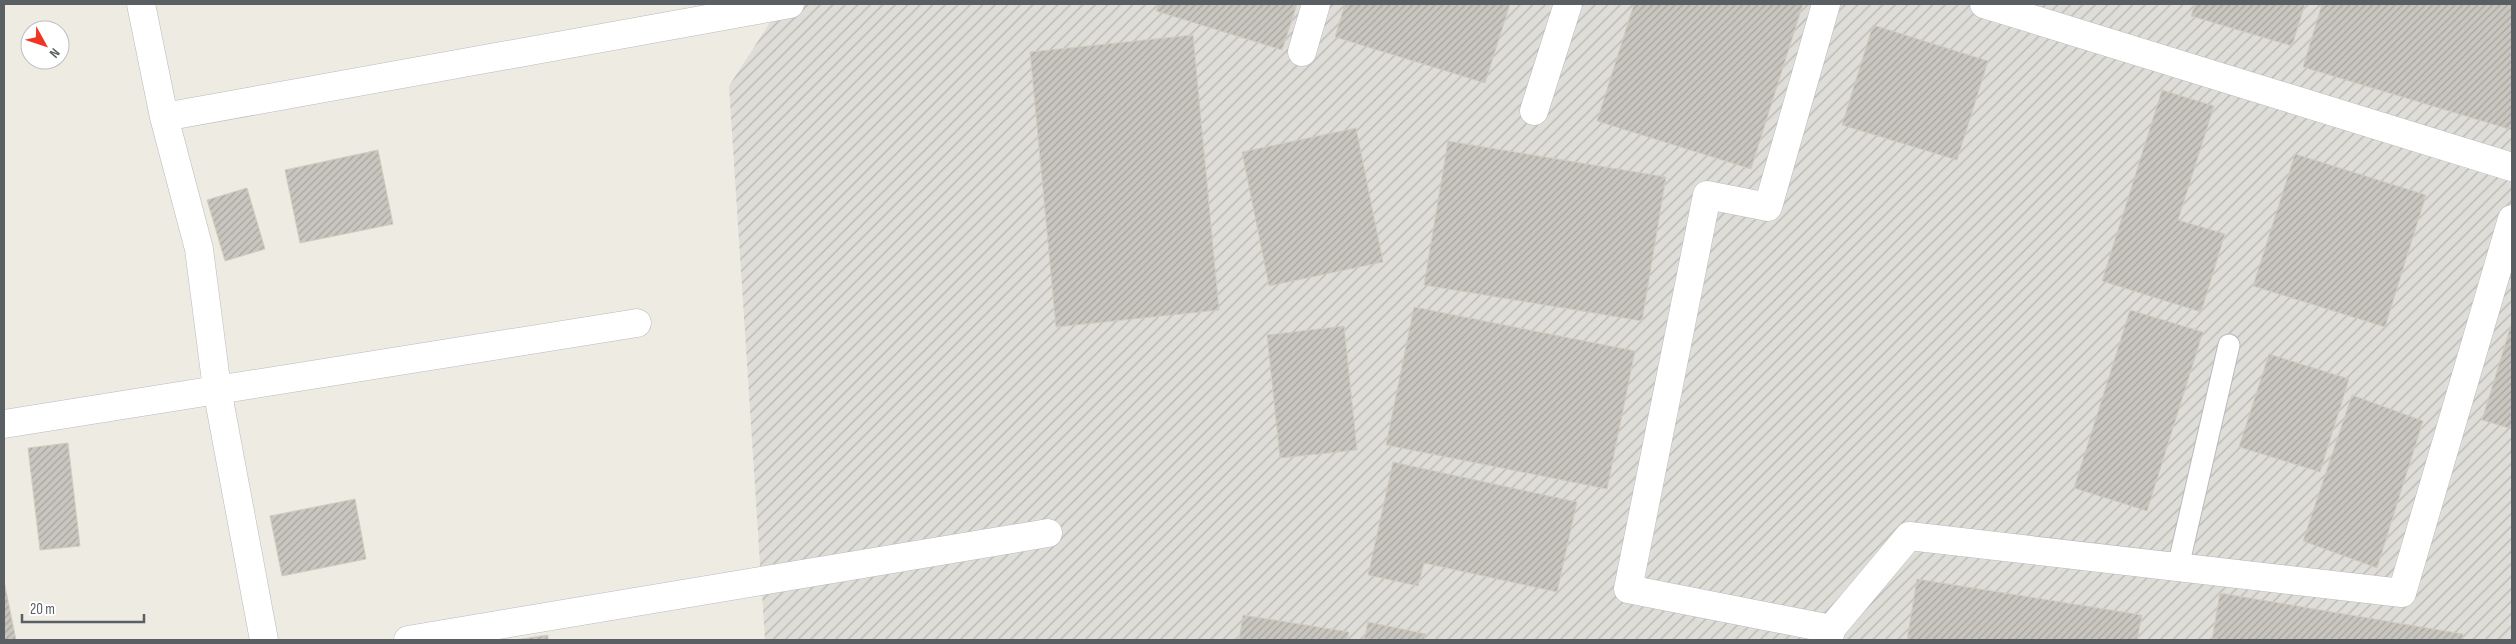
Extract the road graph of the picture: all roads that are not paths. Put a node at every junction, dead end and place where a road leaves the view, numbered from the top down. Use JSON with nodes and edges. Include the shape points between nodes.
{"nodes":[{"id":1,"x":141,"y":4,"type":"edge"},
{"id":2,"x":790,"y":4,"type":"edge"},
{"id":3,"x":1316,"y":4,"type":"edge"},
{"id":4,"x":1568,"y":4,"type":"edge"},
{"id":5,"x":1826,"y":4,"type":"edge"},
{"id":6,"x":1984,"y":4,"type":"edge"},
{"id":7,"x":1302,"y":52,"type":"dead end"},
{"id":8,"x":1534,"y":111,"type":"dead end"},
{"id":9,"x":164,"y":117,"type":"junction"},
{"id":10,"x":2512,"y":167,"type":"edge"},
{"id":11,"x":2512,"y":219,"type":"edge"},
{"id":12,"x":637,"y":323,"type":"dead end"},
{"id":13,"x":2229,"y":345,"type":"dead end"},
{"id":14,"x":216,"y":389,"type":"junction"},
{"id":15,"x":4,"y":424,"type":"edge"},
{"id":16,"x":1048,"y":533,"type":"dead end"},
{"id":17,"x":2178,"y":567,"type":"junction"},
{"id":18,"x":1830,"y":635,"type":"edge"},
{"id":19,"x":264,"y":640,"type":"edge"},
{"id":20,"x":408,"y":640,"type":"edge"}],
"edges":[{"from":1,"to":9,"type":"street"},
{"from":2,"to":9,"type":"street"},
{"from":3,"to":7,"type":"street"},
{"from":4,"to":8,"type":"street"},
{"from":5,"to":18,"type":"street","via":[[1768,207],[1707,194],[1628,588]]},
{"from":6,"to":10,"type":"street"},
{"from":9,"to":14,"type":"street","via":[[200,248]]},
{"from":11,"to":17,"type":"street","via":[[2402,592]]},
{"from":12,"to":14,"type":"street"},
{"from":13,"to":17,"type":"lane"},
{"from":14,"to":15,"type":"street"},
{"from":14,"to":19,"type":"street"},
{"from":16,"to":20,"type":"street"},
{"from":17,"to":18,"type":"street","via":[[1909,536]]}]}
